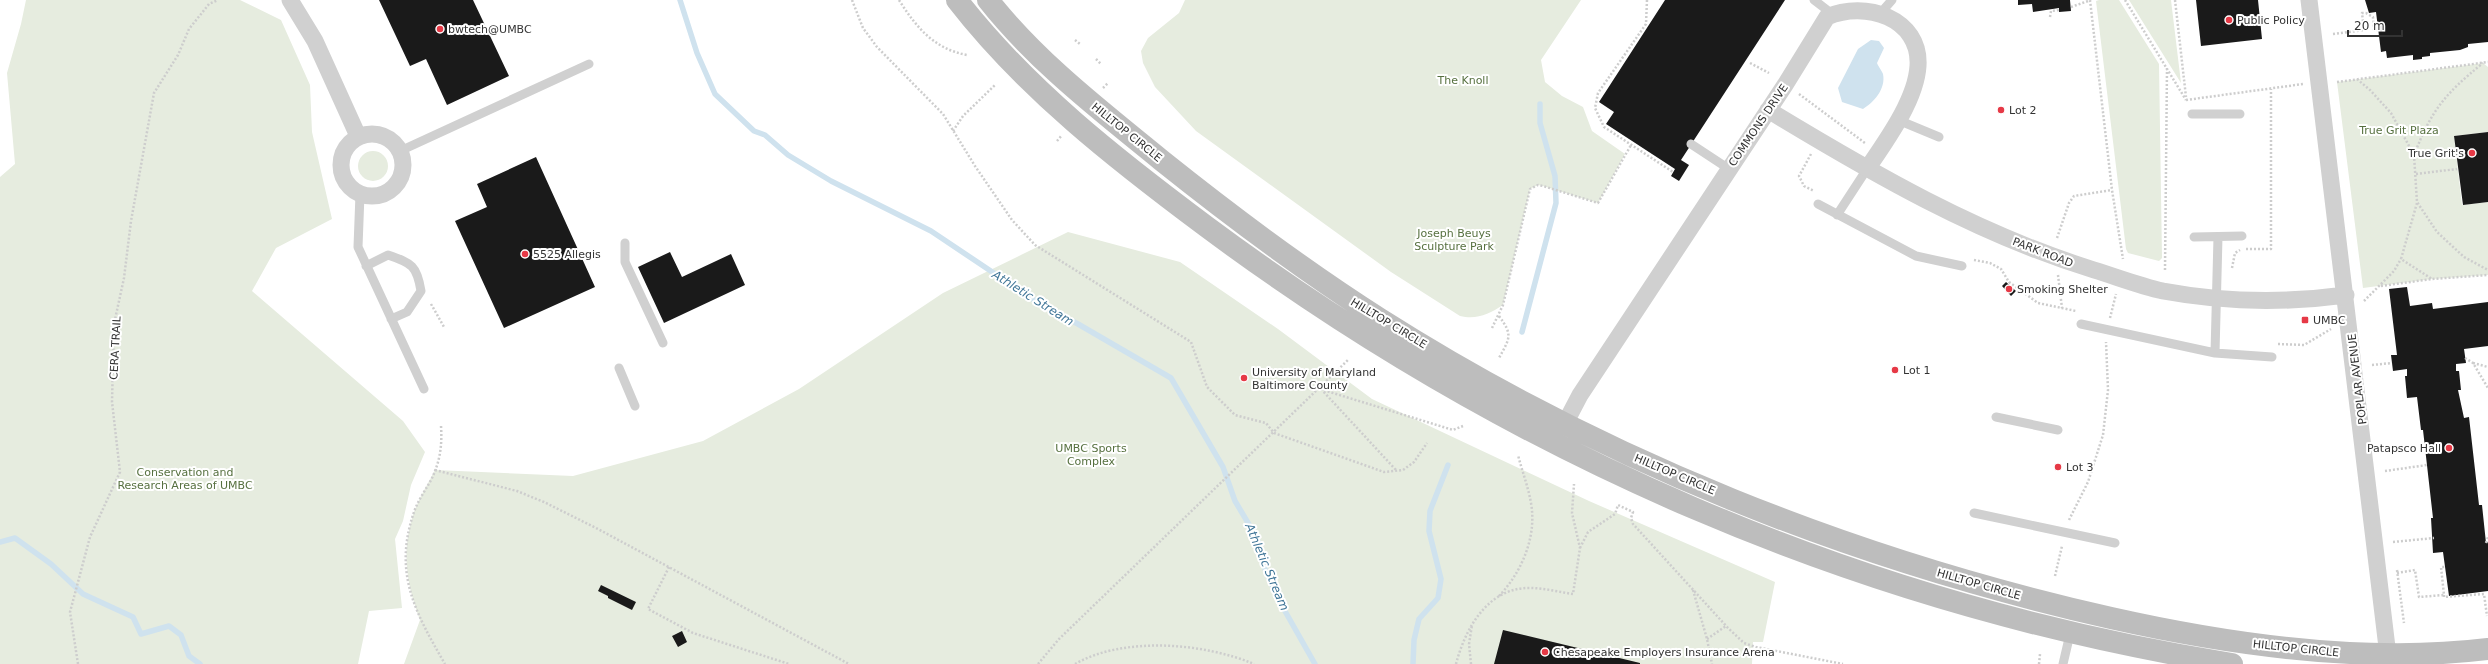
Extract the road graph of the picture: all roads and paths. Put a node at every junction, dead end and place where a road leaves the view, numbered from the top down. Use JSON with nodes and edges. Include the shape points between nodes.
{"nodes":[{"id":1,"x":218,"y":0,"type":"edge"},
{"id":2,"x":290,"y":0,"type":"edge"},
{"id":3,"x":852,"y":0,"type":"edge"},
{"id":4,"x":899,"y":0,"type":"edge"},
{"id":5,"x":957,"y":0,"type":"edge"},
{"id":6,"x":988,"y":0,"type":"edge"},
{"id":7,"x":1647,"y":0,"type":"edge"},
{"id":8,"x":1814,"y":0,"type":"edge"},
{"id":9,"x":2090,"y":0,"type":"edge"},
{"id":10,"x":2125,"y":0,"type":"edge"},
{"id":11,"x":2175,"y":0,"type":"edge"},
{"id":12,"x":2309,"y":0,"type":"edge"},
{"id":13,"x":1848,"y":2,"type":"edge"},
{"id":14,"x":1889,"y":4,"type":"edge"},
{"id":15,"x":2071,"y":7,"type":"dead end"},
{"id":16,"x":2059,"y":10,"type":"dead end"},
{"id":17,"x":1831,"y":12,"type":"junction"},
{"id":18,"x":2050,"y":17,"type":"dead end"},
{"id":19,"x":2379,"y":30,"type":"dead end"},
{"id":20,"x":2333,"y":34,"type":"dead end"},
{"id":21,"x":1075,"y":40,"type":"dead end"},
{"id":22,"x":1080,"y":44,"type":"dead end"},
{"id":23,"x":967,"y":55,"type":"dead end"},
{"id":24,"x":1096,"y":59,"type":"dead end"},
{"id":25,"x":2483,"y":62,"type":"junction"},
{"id":26,"x":2488,"y":62,"type":"edge"},
{"id":27,"x":1750,"y":63,"type":"dead end"},
{"id":28,"x":589,"y":64,"type":"dead end"},
{"id":29,"x":1101,"y":64,"type":"dead end"},
{"id":30,"x":2167,"y":68,"type":"junction"},
{"id":31,"x":1769,"y":74,"type":"dead end"},
{"id":32,"x":2357,"y":79,"type":"junction"},
{"id":33,"x":2337,"y":82,"type":"dead end"},
{"id":34,"x":2305,"y":83,"type":"dead end"},
{"id":35,"x":995,"y":85,"type":"dead end"},
{"id":36,"x":2271,"y":89,"type":"junction"},
{"id":37,"x":1799,"y":94,"type":"dead end"},
{"id":38,"x":2186,"y":100,"type":"junction"},
{"id":39,"x":1768,"y":110,"type":"junction"},
{"id":40,"x":2192,"y":114,"type":"dead end"},
{"id":41,"x":2240,"y":114,"type":"dead end"},
{"id":42,"x":1898,"y":120,"type":"junction"},
{"id":43,"x":953,"y":131,"type":"junction"},
{"id":44,"x":358,"y":136,"type":"junction"},
{"id":45,"x":1939,"y":137,"type":"dead end"},
{"id":46,"x":1691,"y":144,"type":"dead end"},
{"id":47,"x":1631,"y":145,"type":"junction"},
{"id":48,"x":1867,"y":145,"type":"dead end"},
{"id":49,"x":400,"y":151,"type":"junction"},
{"id":50,"x":1811,"y":154,"type":"dead end"},
{"id":51,"x":2414,"y":155,"type":"junction"},
{"id":52,"x":1729,"y":169,"type":"junction"},
{"id":53,"x":1867,"y":169,"type":"junction"},
{"id":54,"x":2457,"y":169,"type":"dead end"},
{"id":55,"x":1673,"y":172,"type":"dead end"},
{"id":56,"x":2416,"y":174,"type":"junction"},
{"id":57,"x":2112,"y":190,"type":"junction"},
{"id":58,"x":1817,"y":193,"type":"dead end"},
{"id":59,"x":360,"y":194,"type":"junction"},
{"id":60,"x":2417,"y":202,"type":"junction"},
{"id":61,"x":1818,"y":204,"type":"dead end"},
{"id":62,"x":1837,"y":216,"type":"junction"},
{"id":63,"x":2242,"y":236,"type":"dead end"},
{"id":64,"x":2194,"y":237,"type":"dead end"},
{"id":65,"x":2218,"y":237,"type":"junction"},
{"id":66,"x":2057,"y":238,"type":"dead end"},
{"id":67,"x":625,"y":243,"type":"dead end"},
{"id":68,"x":2124,"y":259,"type":"dead end"},
{"id":69,"x":2401,"y":259,"type":"junction"},
{"id":70,"x":366,"y":266,"type":"junction"},
{"id":71,"x":1962,"y":266,"type":"dead end"},
{"id":72,"x":2165,"y":270,"type":"dead end"},
{"id":73,"x":2488,"y":270,"type":"edge"},
{"id":74,"x":2232,"y":274,"type":"dead end"},
{"id":75,"x":2057,"y":275,"type":"dead end"},
{"id":76,"x":2488,"y":275,"type":"edge"},
{"id":77,"x":2432,"y":279,"type":"junction"},
{"id":78,"x":2398,"y":284,"type":"junction"},
{"id":79,"x":2380,"y":286,"type":"junction"},
{"id":80,"x":2398,"y":288,"type":"dead end"},
{"id":81,"x":2346,"y":295,"type":"junction"},
{"id":82,"x":2217,"y":298,"type":"junction"},
{"id":83,"x":2114,"y":301,"type":"dead end"},
{"id":84,"x":432,"y":304,"type":"dead end"},
{"id":85,"x":2365,"y":307,"type":"dead end"},
{"id":86,"x":2062,"y":308,"type":"dead end"},
{"id":87,"x":1499,"y":316,"type":"junction"},
{"id":88,"x":391,"y":319,"type":"junction"},
{"id":89,"x":2110,"y":319,"type":"dead end"},
{"id":90,"x":2081,"y":324,"type":"dead end"},
{"id":91,"x":444,"y":327,"type":"dead end"},
{"id":92,"x":1492,"y":328,"type":"dead end"},
{"id":93,"x":2331,"y":330,"type":"dead end"},
{"id":94,"x":2106,"y":338,"type":"dead end"},
{"id":95,"x":663,"y":343,"type":"dead end"},
{"id":96,"x":2278,"y":344,"type":"dead end"},
{"id":97,"x":2215,"y":353,"type":"junction"},
{"id":98,"x":2272,"y":357,"type":"dead end"},
{"id":99,"x":1499,"y":358,"type":"dead end"},
{"id":100,"x":2371,"y":358,"type":"dead end"},
{"id":101,"x":2465,"y":358,"type":"dead end"},
{"id":102,"x":1349,"y":359,"type":"dead end"},
{"id":103,"x":2392,"y":363,"type":"dead end"},
{"id":104,"x":2473,"y":363,"type":"junction"},
{"id":105,"x":2372,"y":365,"type":"junction"},
{"id":106,"x":2488,"y":367,"type":"edge"},
{"id":107,"x":619,"y":368,"type":"dead end"},
{"id":108,"x":2373,"y":373,"type":"dead end"},
{"id":109,"x":2488,"y":388,"type":"edge"},
{"id":110,"x":424,"y":389,"type":"dead end"},
{"id":111,"x":1320,"y":389,"type":"junction"},
{"id":112,"x":635,"y":406,"type":"dead end"},
{"id":113,"x":1996,"y":417,"type":"dead end"},
{"id":114,"x":1565,"y":423,"type":"junction"},
{"id":115,"x":441,"y":426,"type":"dead end"},
{"id":116,"x":1463,"y":426,"type":"dead end"},
{"id":117,"x":2058,"y":430,"type":"dead end"},
{"id":118,"x":1274,"y":433,"type":"junction"},
{"id":119,"x":1427,"y":443,"type":"dead end"},
{"id":120,"x":1554,"y":444,"type":"junction"},
{"id":121,"x":1518,"y":455,"type":"dead end"},
{"id":122,"x":2384,"y":463,"type":"dead end"},
{"id":123,"x":2427,"y":465,"type":"dead end"},
{"id":124,"x":435,"y":470,"type":"junction"},
{"id":125,"x":1396,"y":470,"type":"junction"},
{"id":126,"x":2385,"y":471,"type":"junction"},
{"id":127,"x":2386,"y":479,"type":"dead end"},
{"id":128,"x":1574,"y":484,"type":"dead end"},
{"id":129,"x":1974,"y":513,"type":"dead end"},
{"id":130,"x":2065,"y":533,"type":"junction"},
{"id":131,"x":2392,"y":535,"type":"dead end"},
{"id":132,"x":2488,"y":537,"type":"edge"},
{"id":133,"x":2434,"y":538,"type":"dead end"},
{"id":134,"x":2393,"y":542,"type":"junction"},
{"id":135,"x":2115,"y":543,"type":"dead end"},
{"id":136,"x":2486,"y":543,"type":"dead end"},
{"id":137,"x":1580,"y":548,"type":"junction"},
{"id":138,"x":2394,"y":550,"type":"dead end"},
{"id":139,"x":2396,"y":565,"type":"dead end"},
{"id":140,"x":669,"y":567,"type":"junction"},
{"id":141,"x":2445,"y":567,"type":"dead end"},
{"id":142,"x":2397,"y":573,"type":"junction"},
{"id":143,"x":2055,"y":576,"type":"dead end"},
{"id":144,"x":1692,"y":588,"type":"junction"},
{"id":145,"x":2444,"y":595,"type":"junction"},
{"id":146,"x":1497,"y":598,"type":"junction"},
{"id":147,"x":2487,"y":616,"type":"dead end"},
{"id":148,"x":1473,"y":623,"type":"junction"},
{"id":149,"x":2404,"y":623,"type":"dead end"},
{"id":150,"x":1726,"y":626,"type":"junction"},
{"id":151,"x":2070,"y":634,"type":"junction"},
{"id":152,"x":1707,"y":639,"type":"junction"},
{"id":153,"x":2488,"y":649,"type":"edge"},
{"id":154,"x":2040,"y":654,"type":"dead end"},
{"id":155,"x":2389,"y":660,"type":"edge"},
{"id":156,"x":78,"y":664,"type":"edge"},
{"id":157,"x":445,"y":664,"type":"edge"},
{"id":158,"x":788,"y":664,"type":"edge"},
{"id":159,"x":849,"y":664,"type":"edge"},
{"id":160,"x":1038,"y":664,"type":"edge"},
{"id":161,"x":1075,"y":664,"type":"edge"},
{"id":162,"x":1254,"y":664,"type":"edge"},
{"id":163,"x":1456,"y":664,"type":"edge"},
{"id":164,"x":1471,"y":664,"type":"edge"},
{"id":165,"x":1712,"y":664,"type":"edge"},
{"id":166,"x":1843,"y":664,"type":"edge"},
{"id":167,"x":2039,"y":664,"type":"edge"},
{"id":168,"x":2063,"y":664,"type":"edge"},
{"id":169,"x":2232,"y":664,"type":"edge"}],
"edges":[{"from":1,"to":156,"type":"path","name":"CERA TRAIL","via":[[209,4],[189,29],[178,55],[154,93],[131,221],[124,278],[114,324],[112,402],[120,472],[90,537],[70,612]]},
{"from":2,"to":44,"type":"street","via":[[315,41]]},
{"from":3,"to":43,"type":"path","via":[[863,28],[877,47],[943,114]]},
{"from":4,"to":23,"type":"path","via":[[925,35],[936,44],[951,52]]},
{"from":5,"to":120,"type":"street","name":"HILLTOP CIRCLE","via":[[995,46],[1074,121],[1138,174],[1255,263],[1378,345]]},
{"from":6,"to":114,"type":"street","name":"HILLTOP CIRCLE","via":[[1008,26],[1090,103],[1226,212],[1314,276],[1382,320]]},
{"from":7,"to":47,"type":"path","via":[[1646,24],[1595,100],[1597,114],[1604,127]]},
{"from":8,"to":17,"type":"lane"},
{"from":9,"to":15,"type":"path"},
{"from":9,"to":57,"type":"path"},
{"from":10,"to":30,"type":"path"},
{"from":11,"to":38,"type":"path"},
{"from":12,"to":81,"type":"street","name":"POPLAR AVENUE"},
{"from":13,"to":14,"type":"street"},
{"from":13,"to":17,"type":"street"},
{"from":14,"to":42,"type":"street","via":[[1907,27],[1916,45],[1918,65],[1915,85]]},
{"from":16,"to":18,"type":"path","via":[[2051,11]]},
{"from":17,"to":39,"type":"street","name":"COMMONS DRIVE"},
{"from":19,"to":20,"type":"path","via":[[2374,30],[2373,18],[2362,13],[2364,30]]},
{"from":21,"to":22,"type":"path"},
{"from":24,"to":29,"type":"path"},
{"from":25,"to":26,"type":"path"},
{"from":25,"to":32,"type":"path"},
{"from":25,"to":51,"type":"path","via":[[2437,105]]},
{"from":27,"to":31,"type":"path"},
{"from":28,"to":49,"type":"lane"},
{"from":30,"to":38,"type":"path"},
{"from":30,"to":72,"type":"path"},
{"from":32,"to":33,"type":"path"},
{"from":32,"to":51,"type":"path","via":[[2391,113]]},
{"from":34,"to":36,"type":"path"},
{"from":35,"to":43,"type":"path","via":[[963,116]]},
{"from":36,"to":38,"type":"path"},
{"from":36,"to":74,"type":"path","via":[[2271,249],[2241,249],[2235,253]]},
{"from":37,"to":48,"type":"path"},
{"from":39,"to":52,"type":"street","name":"COMMONS DRIVE"},
{"from":39,"to":53,"type":"street","name":"PARK ROAD"},
{"from":40,"to":41,"type":"lane"},
{"from":42,"to":45,"type":"lane"},
{"from":42,"to":53,"type":"street"},
{"from":43,"to":118,"type":"path","via":[[1012,220],[1035,245],[1190,342],[1207,387],[1235,415],[1266,423]]},
{"from":44,"to":49,"type":"street","via":[[378,134],[395,143]]},
{"from":44,"to":59,"type":"street","via":[[347,145],[341,158],[341,173],[348,185]]},
{"from":46,"to":52,"type":"lane"},
{"from":47,"to":55,"type":"path"},
{"from":47,"to":87,"type":"path","via":[[1598,203],[1543,186],[1533,186],[1528,193]]},
{"from":49,"to":59,"type":"street","via":[[403,163],[401,176],[395,186],[384,194]]},
{"from":50,"to":58,"type":"path","via":[[1799,176],[1800,180]]},
{"from":51,"to":56,"type":"path"},
{"from":52,"to":114,"type":"street","name":"COMMONS DRIVE","via":[[1584,389]]},
{"from":53,"to":62,"type":"lane"},
{"from":53,"to":82,"type":"street","name":"PARK ROAD","via":[[1945,211],[2066,262],[2162,291]]},
{"from":54,"to":56,"type":"path"},
{"from":56,"to":60,"type":"path"},
{"from":57,"to":66,"type":"path","via":[[2074,196],[2069,203]]},
{"from":57,"to":68,"type":"path"},
{"from":59,"to":70,"type":"lane","via":[[358,247]]},
{"from":60,"to":69,"type":"path"},
{"from":60,"to":73,"type":"path","via":[[2437,232],[2464,257]]},
{"from":61,"to":62,"type":"lane"},
{"from":62,"to":71,"type":"lane","via":[[1916,256]]},
{"from":63,"to":65,"type":"lane"},
{"from":64,"to":65,"type":"lane"},
{"from":65,"to":82,"type":"lane"},
{"from":67,"to":95,"type":"lane","via":[[625,262]]},
{"from":69,"to":77,"type":"path"},
{"from":69,"to":79,"type":"path"},
{"from":70,"to":88,"type":"lane"},
{"from":70,"to":88,"type":"lane","via":[[388,255],[408,261],[418,274],[421,291],[407,312]]},
{"from":75,"to":86,"type":"path"},
{"from":76,"to":77,"type":"path"},
{"from":77,"to":78,"type":"path"},
{"from":78,"to":79,"type":"path"},
{"from":78,"to":80,"type":"path"},
{"from":79,"to":85,"type":"path","via":[[2364,300]]},
{"from":81,"to":82,"type":"street","name":"PARK ROAD","via":[[2301,299]]},
{"from":81,"to":155,"type":"street","name":"POPLAR AVENUE"},
{"from":82,"to":97,"type":"lane"},
{"from":83,"to":89,"type":"path"},
{"from":84,"to":91,"type":"path"},
{"from":87,"to":92,"type":"path"},
{"from":87,"to":99,"type":"path","via":[[1509,332],[1509,340]]},
{"from":88,"to":110,"type":"lane"},
{"from":90,"to":97,"type":"lane"},
{"from":93,"to":96,"type":"path","via":[[2304,345]]},
{"from":94,"to":130,"type":"path","via":[[2108,390],[2103,435],[2088,482]]},
{"from":97,"to":98,"type":"lane"},
{"from":100,"to":105,"type":"path"},
{"from":101,"to":104,"type":"path"},
{"from":102,"to":111,"type":"path"},
{"from":103,"to":105,"type":"path"},
{"from":104,"to":106,"type":"path"},
{"from":104,"to":109,"type":"path"},
{"from":105,"to":108,"type":"path"},
{"from":107,"to":112,"type":"lane"},
{"from":111,"to":116,"type":"path","via":[[1453,430]]},
{"from":111,"to":118,"type":"path"},
{"from":111,"to":125,"type":"path"},
{"from":113,"to":117,"type":"lane"},
{"from":114,"to":120,"type":"street","name":"COMMONS DRIVE"},
{"from":114,"to":155,"type":"street","name":"HILLTOP CIRCLE","via":[[1668,472],[1774,516],[1965,582],[2170,632],[2284,649]]},
{"from":115,"to":124,"type":"path","via":[[442,446]]},
{"from":118,"to":125,"type":"path","via":[[1384,472]]},
{"from":118,"to":160,"type":"path","via":[[1059,639]]},
{"from":119,"to":125,"type":"path","via":[[1414,462],[1403,470]]},
{"from":120,"to":151,"type":"street","name":"HILLTOP CIRCLE","via":[[1660,494],[1763,537],[1867,575],[1958,604]]},
{"from":121,"to":146,"type":"path","via":[[1532,504],[1531,538],[1522,560]]},
{"from":122,"to":126,"type":"path"},
{"from":123,"to":126,"type":"path"},
{"from":124,"to":140,"type":"path","via":[[544,502]]},
{"from":124,"to":157,"type":"path","via":[[414,511],[405,554],[409,590],[420,620]]},
{"from":126,"to":127,"type":"path"},
{"from":128,"to":137,"type":"path","via":[[1572,513]]},
{"from":129,"to":130,"type":"lane"},
{"from":130,"to":135,"type":"lane"},
{"from":130,"to":143,"type":"path"},
{"from":131,"to":134,"type":"path"},
{"from":132,"to":136,"type":"path"},
{"from":133,"to":134,"type":"path"},
{"from":134,"to":138,"type":"path"},
{"from":137,"to":144,"type":"path","via":[[1588,532],[1615,514],[1618,505],[1633,512],[1633,524]]},
{"from":137,"to":146,"type":"path","via":[[1573,594],[1528,588]]},
{"from":139,"to":142,"type":"path"},
{"from":140,"to":158,"type":"path","via":[[648,609],[693,633]]},
{"from":140,"to":159,"type":"path"},
{"from":141,"to":145,"type":"path","via":[[2441,567]]},
{"from":142,"to":145,"type":"path","via":[[2415,570],[2419,598]]},
{"from":142,"to":149,"type":"path"},
{"from":144,"to":150,"type":"path"},
{"from":144,"to":152,"type":"path"},
{"from":145,"to":147,"type":"path","via":[[2444,598],[2484,594]]},
{"from":146,"to":148,"type":"path","via":[[1482,610]]},
{"from":148,"to":163,"type":"path","via":[[1464,639]]},
{"from":148,"to":164,"type":"path","via":[[1469,644]]},
{"from":150,"to":152,"type":"path"},
{"from":150,"to":166,"type":"path","via":[[1744,643],[1756,647]]},
{"from":151,"to":168,"type":"lane"},
{"from":151,"to":169,"type":"street","name":"HILLTOP CIRCLE"},
{"from":152,"to":165,"type":"path"},
{"from":153,"to":155,"type":"street","name":"HILLTOP CIRCLE"},
{"from":154,"to":167,"type":"path"},
{"from":161,"to":162,"type":"path","via":[[1091,655],[1126,647],[1183,648],[1232,655]]}]}
